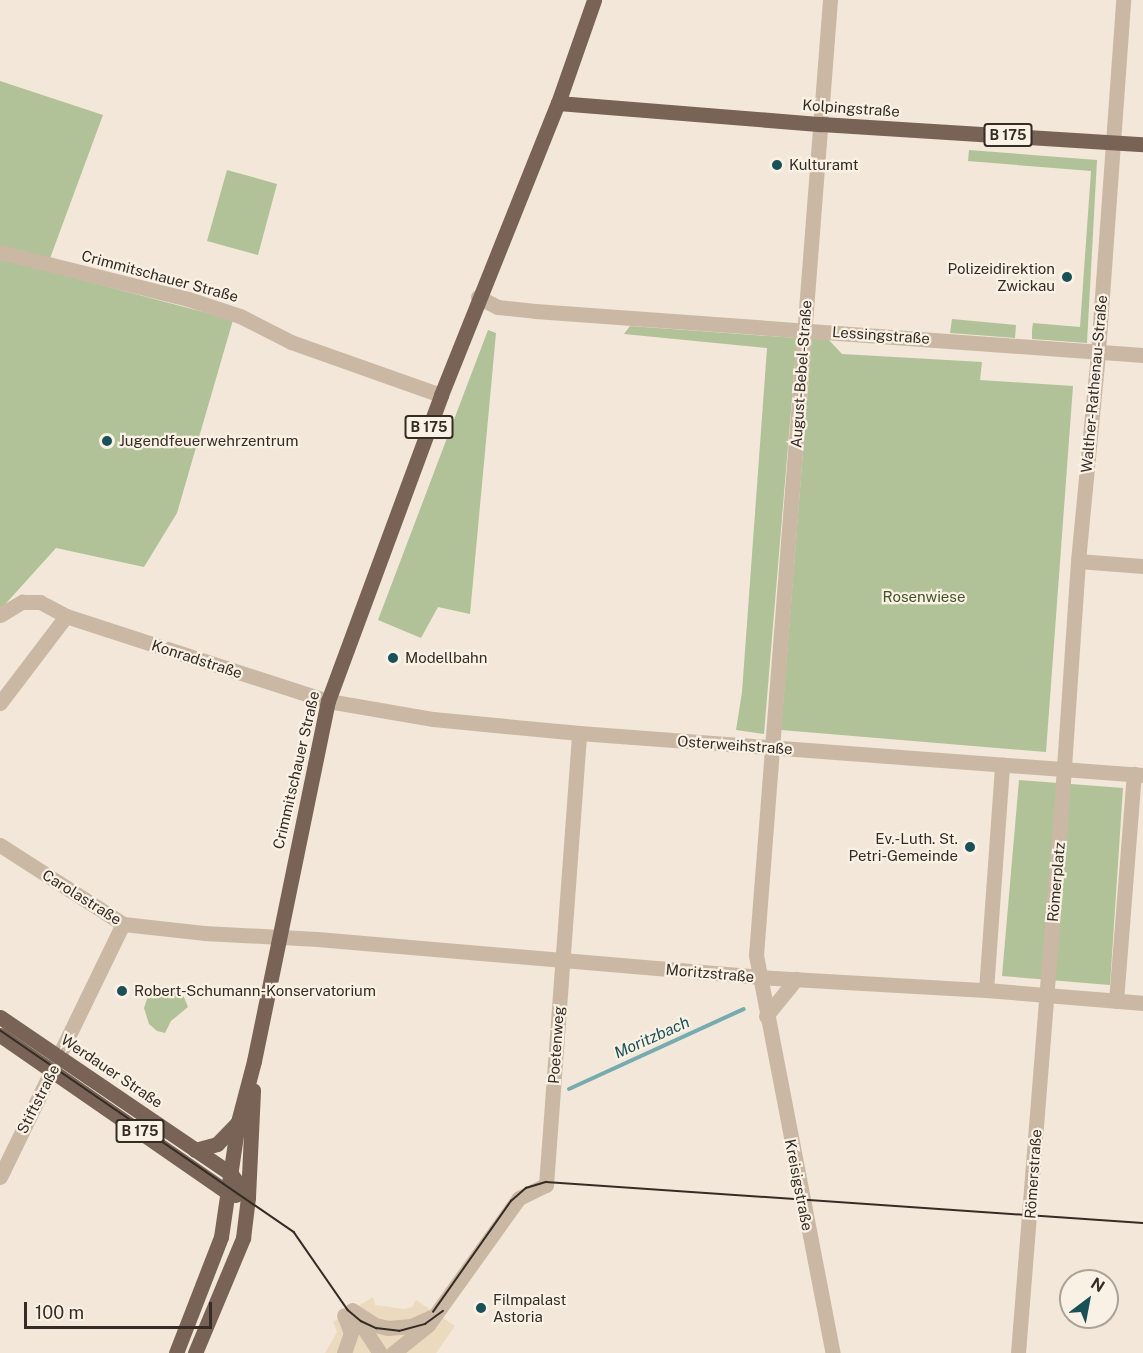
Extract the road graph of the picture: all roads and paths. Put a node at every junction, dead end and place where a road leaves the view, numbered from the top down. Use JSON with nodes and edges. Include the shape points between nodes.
{"nodes":[{"id":1,"x":594,"y":0,"type":"edge"},
{"id":2,"x":830,"y":0,"type":"edge"},
{"id":3,"x":1123,"y":0,"type":"edge"},
{"id":4,"x":558,"y":103,"type":"junction"},
{"id":5,"x":821,"y":124,"type":"junction"},
{"id":6,"x":1113,"y":141,"type":"junction"},
{"id":7,"x":1143,"y":144,"type":"edge"},
{"id":8,"x":0,"y":252,"type":"edge"},
{"id":9,"x":478,"y":297,"type":"junction"},
{"id":10,"x":804,"y":330,"type":"junction"},
{"id":11,"x":1098,"y":352,"type":"junction"},
{"id":12,"x":1143,"y":356,"type":"edge"},
{"id":13,"x":441,"y":395,"type":"junction"},
{"id":14,"x":1078,"y":561,"type":"junction"},
{"id":15,"x":1143,"y":566,"type":"edge"},
{"id":16,"x":0,"y":615,"type":"edge"},
{"id":17,"x":66,"y":616,"type":"junction"},
{"id":18,"x":328,"y":701,"type":"junction"},
{"id":19,"x":0,"y":703,"type":"edge"},
{"id":20,"x":579,"y":733,"type":"junction"},
{"id":21,"x":773,"y":747,"type":"junction"},
{"id":22,"x":1002,"y":765,"type":"junction"},
{"id":23,"x":1064,"y":769,"type":"junction"},
{"id":24,"x":1138,"y":775,"type":"edge"},
{"id":25,"x":0,"y":845,"type":"edge"},
{"id":26,"x":123,"y":924,"type":"junction"},
{"id":27,"x":278,"y":936,"type":"junction"},
{"id":28,"x":562,"y":960,"type":"junction"},
{"id":29,"x":758,"y":977,"type":"junction"},
{"id":30,"x":796,"y":979,"type":"junction"},
{"id":31,"x":986,"y":990,"type":"junction"},
{"id":32,"x":1047,"y":995,"type":"junction"},
{"id":33,"x":1116,"y":1001,"type":"junction"},
{"id":34,"x":1143,"y":1003,"type":"edge"},
{"id":35,"x":766,"y":1016,"type":"junction"},
{"id":36,"x":0,"y":1017,"type":"edge"},
{"id":37,"x":0,"y":1035,"type":"edge"},
{"id":38,"x":254,"y":1061,"type":"junction"},
{"id":39,"x":56,"y":1064,"type":"junction"},
{"id":40,"x":238,"y":1122,"type":"junction"},
{"id":41,"x":195,"y":1149,"type":"junction"},
{"id":42,"x":231,"y":1174,"type":"junction"},
{"id":43,"x":0,"y":1177,"type":"edge"},
{"id":44,"x":228,"y":1193,"type":"junction"},
{"id":45,"x":248,"y":1197,"type":"junction"},
{"id":46,"x":359,"y":1305,"type":"dead end"},
{"id":47,"x":436,"y":1313,"type":"junction"},
{"id":48,"x":344,"y":1315,"type":"dead end"},
{"id":49,"x":176,"y":1353,"type":"edge"},
{"id":50,"x":195,"y":1353,"type":"edge"},
{"id":51,"x":344,"y":1353,"type":"edge"},
{"id":52,"x":380,"y":1353,"type":"edge"},
{"id":53,"x":393,"y":1353,"type":"edge"},
{"id":54,"x":406,"y":1353,"type":"edge"},
{"id":55,"x":833,"y":1353,"type":"edge"},
{"id":56,"x":1018,"y":1353,"type":"edge"}],
"edges":[{"from":1,"to":4,"type":"main road","name":"Crimmitschauer Straße"},
{"from":2,"to":5,"type":"street","name":"August-Bebel-Straße"},
{"from":3,"to":6,"type":"street","name":"Walther-Rathenau-Straße"},
{"from":4,"to":5,"type":"main road","name":"Kolpingstraße","number":"B 175"},
{"from":4,"to":9,"type":"main road","name":"Crimmitschauer Straße","number":"B 175"},
{"from":5,"to":6,"type":"main road","name":"Kolpingstraße","number":"B 175"},
{"from":5,"to":10,"type":"street","name":"August-Bebel-Straße"},
{"from":6,"to":7,"type":"main road","name":"Kolpingstraße","number":"B 175"},
{"from":6,"to":11,"type":"street","name":"Walther-Rathenau-Straße"},
{"from":8,"to":13,"type":"street","name":"Crimmitschauer Straße","via":[[188,299],[240,316],[291,342]]},
{"from":9,"to":10,"type":"street","name":"Lessingstraße","via":[[498,307]]},
{"from":9,"to":13,"type":"main road","name":"Crimmitschauer Straße","number":"B 175"},
{"from":10,"to":11,"type":"street","name":"Lessingstraße"},
{"from":10,"to":21,"type":"street","name":"August-Bebel-Straße"},
{"from":11,"to":12,"type":"street","name":"Lessingstraße"},
{"from":11,"to":14,"type":"street","name":"Walther-Rathenau-Straße"},
{"from":13,"to":18,"type":"main road","name":"Crimmitschauer Straße","number":"B 175"},
{"from":14,"to":15,"type":"street"},
{"from":14,"to":23,"type":"street","name":"Walther-Rathenau-Straße"},
{"from":16,"to":17,"type":"street","name":"Konradstraße","via":[[22,602],[40,602]]},
{"from":17,"to":18,"type":"street","name":"Konradstraße"},
{"from":17,"to":19,"type":"street"},
{"from":18,"to":20,"type":"street","name":"Osterweihstraße","via":[[433,719]]},
{"from":18,"to":27,"type":"main road","name":"Crimmitschauer Straße","number":"B 175"},
{"from":20,"to":21,"type":"street","name":"Osterweihstraße"},
{"from":20,"to":28,"type":"street","name":"Poetenweg"},
{"from":21,"to":22,"type":"street","name":"Osterweihstraße"},
{"from":21,"to":29,"type":"street","name":"Kreisigstraße","via":[[756,955]]},
{"from":22,"to":23,"type":"street","name":"Osterweihstraße"},
{"from":22,"to":31,"type":"street"},
{"from":23,"to":24,"type":"street","name":"Osterweihstraße"},
{"from":23,"to":32,"type":"street","name":"Römerplatz"},
{"from":24,"to":33,"type":"street"},
{"from":25,"to":26,"type":"street","name":"Carolastraße"},
{"from":26,"to":27,"type":"street","name":"Carolastraße"},
{"from":26,"to":39,"type":"street","name":"Stiftstraße"},
{"from":27,"to":28,"type":"street","name":"Moritzstraße"},
{"from":27,"to":38,"type":"main road","name":"Crimmitschauer Straße","number":"B 175"},
{"from":28,"to":29,"type":"street","name":"Moritzstraße"},
{"from":28,"to":47,"type":"street","name":"Poetenweg","via":[[546,1185],[513,1204]]},
{"from":29,"to":30,"type":"street","name":"Moritzstraße"},
{"from":29,"to":35,"type":"street","name":"Kreisigstraße"},
{"from":30,"to":31,"type":"street","name":"Moritzstraße"},
{"from":30,"to":35,"type":"street"},
{"from":31,"to":32,"type":"street","name":"Moritzstraße"},
{"from":32,"to":33,"type":"street","name":"Moritzstraße"},
{"from":32,"to":56,"type":"street","name":"Römerstraße"},
{"from":33,"to":34,"type":"street","name":"Moritzstraße"},
{"from":35,"to":55,"type":"street","name":"Kreisigstraße"},
{"from":36,"to":39,"type":"main road","name":"Werdauer Straße","number":"B 175"},
{"from":37,"to":39,"type":"main road","name":"Werdauer Straße","number":"B 175"},
{"from":38,"to":40,"type":"main road","name":"Crimmitschauer Straße","number":"B 175"},
{"from":38,"to":45,"type":"main road","name":"Crimmitschauer Straße","number":"B 175"},
{"from":39,"to":41,"type":"main road","name":"Werdauer Straße","number":"B 175"},
{"from":39,"to":43,"type":"street","name":"Stiftstraße"},
{"from":39,"to":44,"type":"main road","name":"Werdauer Straße","number":"B 175"},
{"from":40,"to":41,"type":"main road","name":"Crimmitschauer Straße","via":[[217,1144]]},
{"from":40,"to":42,"type":"main road","name":"Crimmitschauer Straße","number":"B 175"},
{"from":41,"to":42,"type":"main road","name":"Werdauer Straße","number":"B 175"},
{"from":42,"to":44,"type":"main road","name":"Crimmitschauer Straße"},
{"from":42,"to":45,"type":"main road","name":"Werdauer Straße","number":"B 175"},
{"from":44,"to":45,"type":"main road","name":"Werdauer Straße","number":"B 175"},
{"from":44,"to":49,"type":"main road","name":"Crimmitschauer Straße","via":[[221,1237]]},
{"from":45,"to":50,"type":"main road","name":"Crimmitschauer Straße","via":[[243,1238]]},
{"from":46,"to":47,"type":"street","via":[[387,1322],[404,1322]]},
{"from":47,"to":52,"type":"street","via":[[411,1326],[388,1328],[375,1325],[352,1310]]},
{"from":47,"to":53,"type":"street","via":[[417,1337]]},
{"from":47,"to":54,"type":"street","via":[[420,1343]]},
{"from":48,"to":51,"type":"street","via":[[351,1333]]}]}
